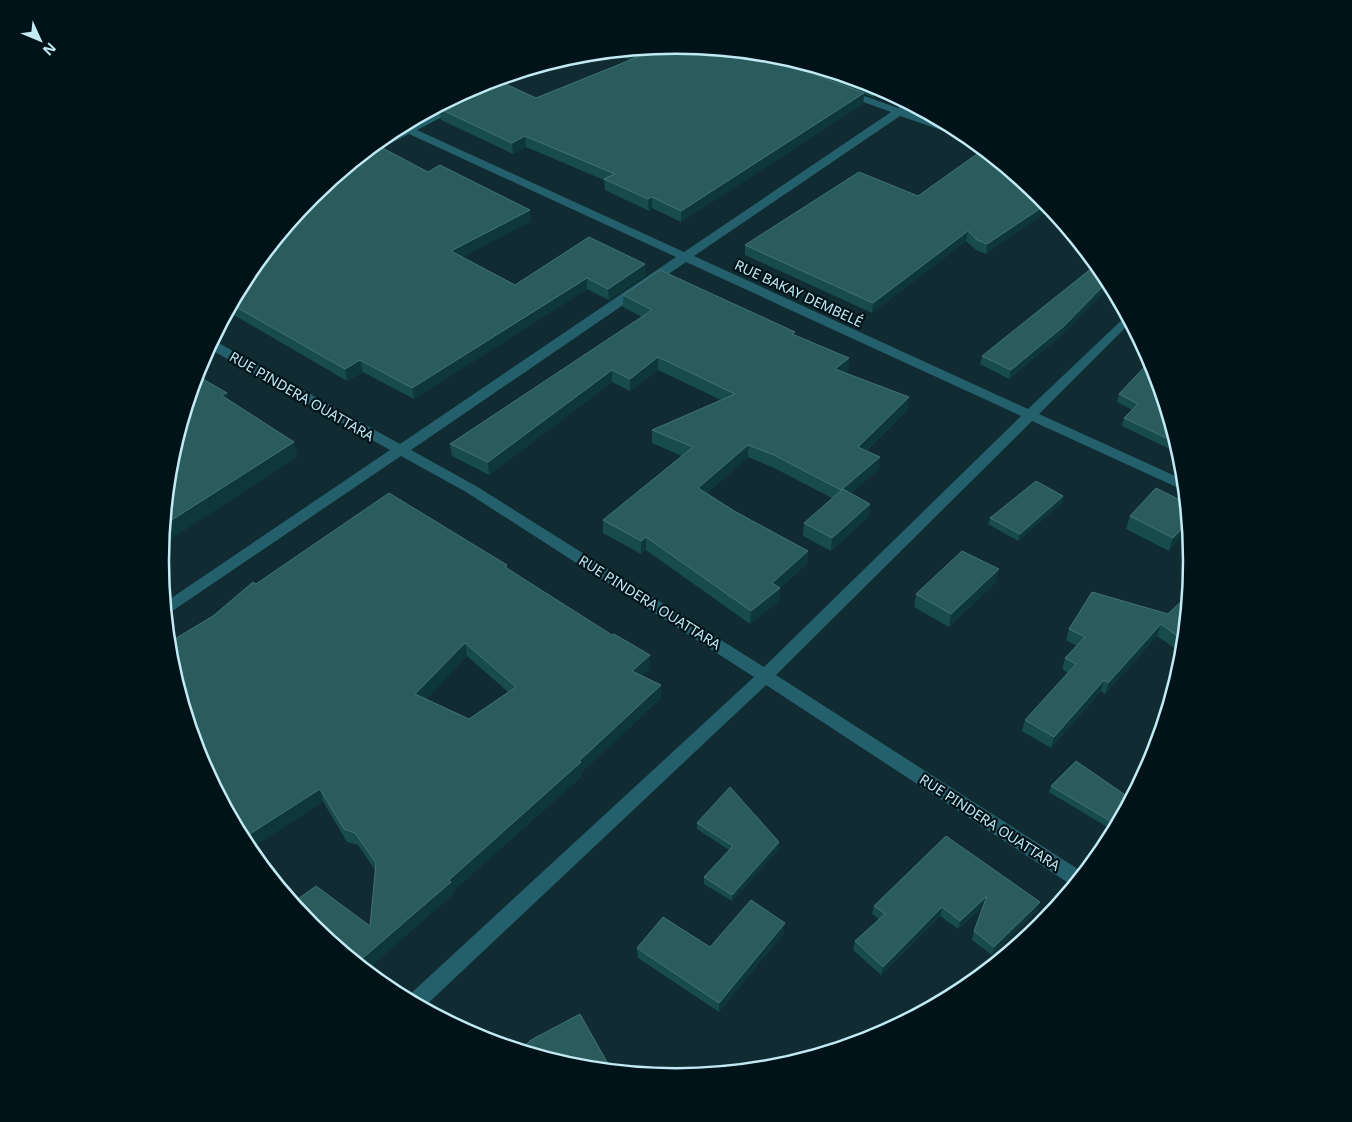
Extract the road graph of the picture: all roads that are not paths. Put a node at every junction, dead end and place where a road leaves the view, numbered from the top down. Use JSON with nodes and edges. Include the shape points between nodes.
{"nodes":[{"id":1,"x":834,"y":88,"type":"edge"},
{"id":2,"x":488,"y":90,"type":"edge"},
{"id":3,"x":900,"y":106,"type":"edge"},
{"id":4,"x":903,"y":108,"type":"edge"},
{"id":5,"x":443,"y":111,"type":"edge"},
{"id":6,"x":409,"y":130,"type":"edge"},
{"id":7,"x":684,"y":256,"type":"junction"},
{"id":8,"x":1123,"y":323,"type":"edge"},
{"id":9,"x":216,"y":347,"type":"edge"},
{"id":10,"x":1029,"y":416,"type":"junction"},
{"id":11,"x":399,"y":451,"type":"junction"},
{"id":12,"x":1177,"y":482,"type":"edge"},
{"id":13,"x":171,"y":606,"type":"edge"},
{"id":14,"x":766,"y":676,"type":"junction"},
{"id":15,"x":1073,"y":876,"type":"edge"},
{"id":16,"x":420,"y":999,"type":"edge"}],
"edges":[{"from":1,"to":3,"type":"street"},
{"from":2,"to":5,"type":"street"},
{"from":4,"to":7,"type":"street"},
{"from":6,"to":7,"type":"street","name":"RUE BAKAY DEMBELÉ"},
{"from":7,"to":10,"type":"street","name":"RUE BAKAY DEMBELÉ"},
{"from":7,"to":11,"type":"street"},
{"from":8,"to":10,"type":"street"},
{"from":9,"to":11,"type":"street","name":"RUE PINDERA OUATTARA"},
{"from":10,"to":12,"type":"street","name":"RUE BAKAY DEMBELÉ"},
{"from":10,"to":14,"type":"street"},
{"from":11,"to":13,"type":"street"},
{"from":11,"to":14,"type":"street","name":"RUE PINDERA OUATTARA","via":[[471,489]]},
{"from":14,"to":15,"type":"street","name":"RUE PINDERA OUATTARA"},
{"from":14,"to":16,"type":"street"}]}
